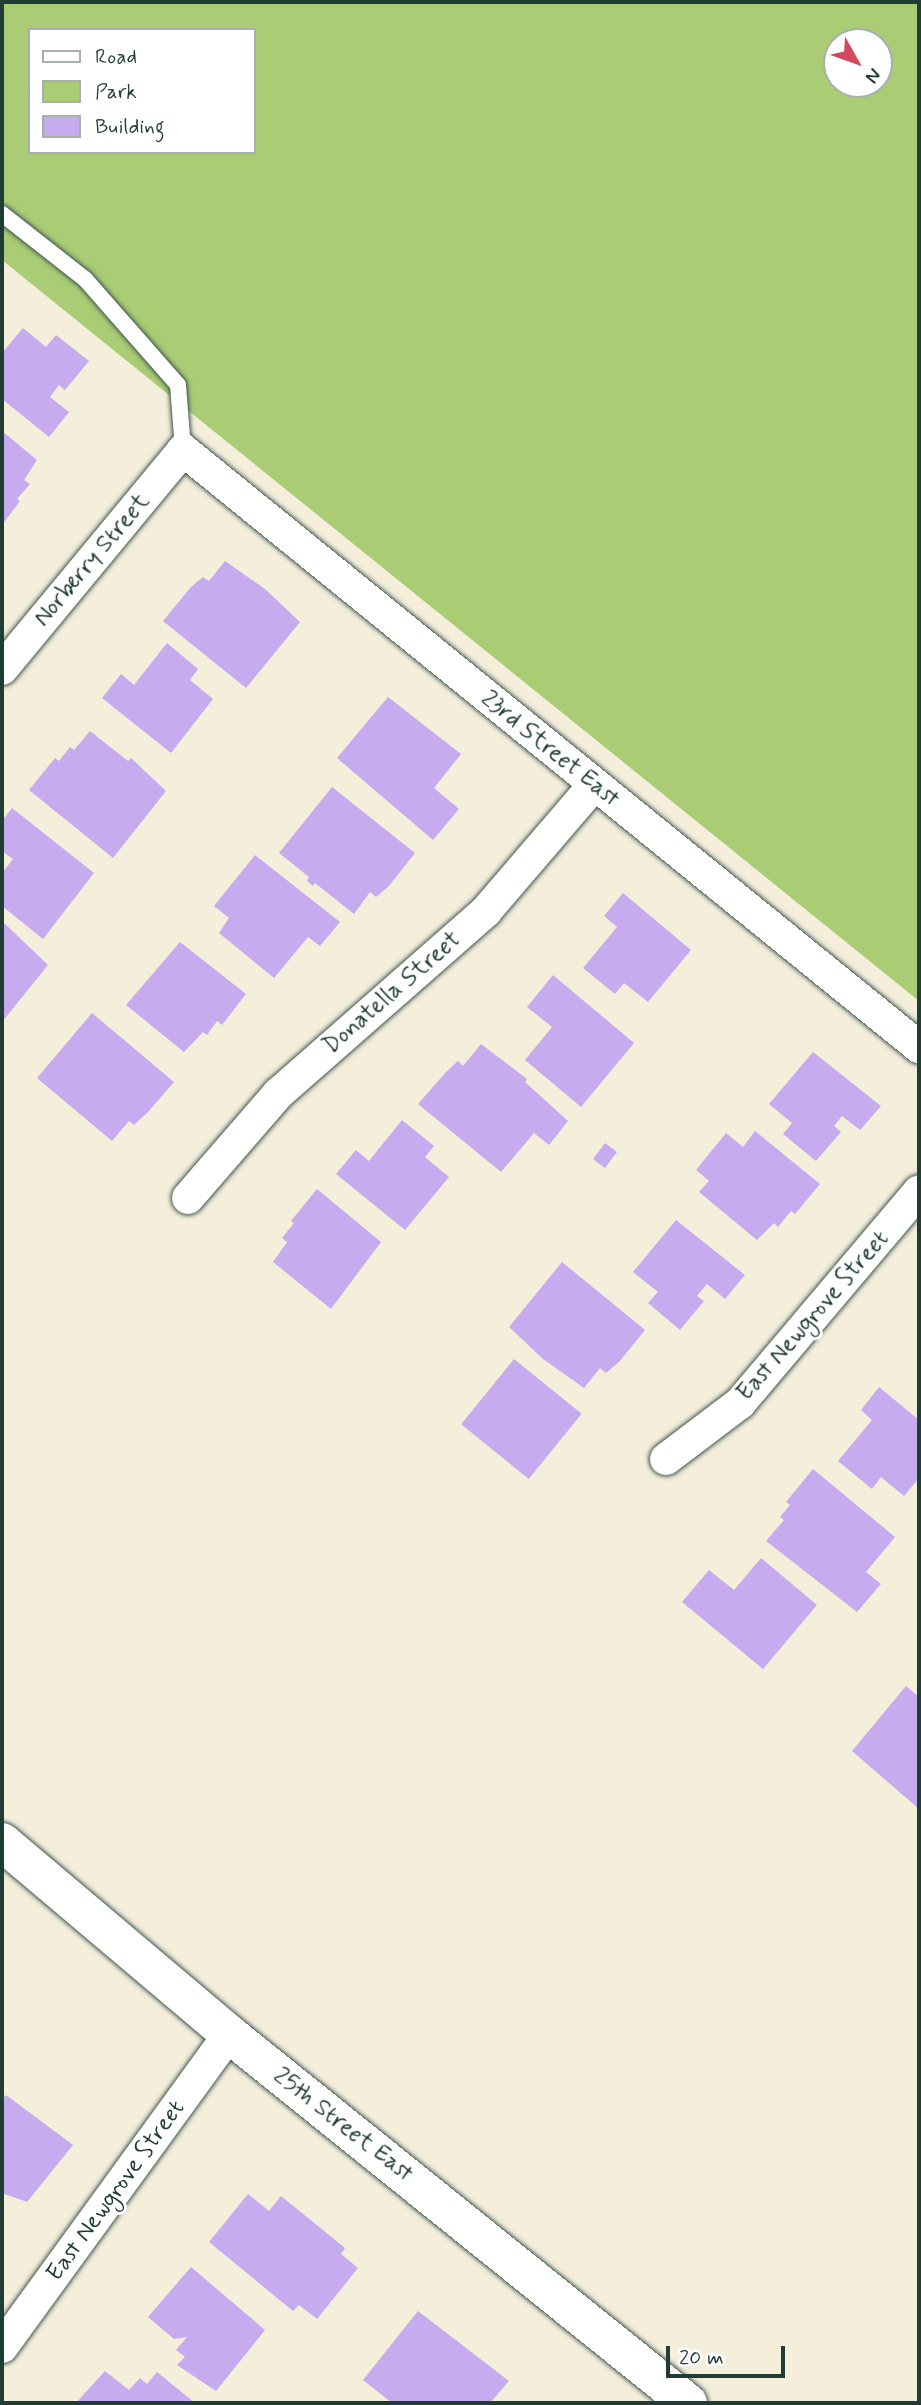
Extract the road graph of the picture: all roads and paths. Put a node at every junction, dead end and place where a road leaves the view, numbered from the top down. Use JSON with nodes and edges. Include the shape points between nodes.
{"nodes":[{"id":1,"x":2,"y":214,"type":"edge"},
{"id":2,"x":183,"y":450,"type":"junction"},
{"id":3,"x":2,"y":669,"type":"edge"},
{"id":4,"x":594,"y":785,"type":"junction"},
{"id":5,"x":919,"y":1047,"type":"edge"},
{"id":6,"x":919,"y":1191,"type":"edge"},
{"id":7,"x":188,"y":1198,"type":"dead end"},
{"id":8,"x":666,"y":1460,"type":"dead end"},
{"id":9,"x":2,"y":1842,"type":"edge"},
{"id":10,"x":229,"y":2034,"type":"junction"},
{"id":11,"x":7,"y":2329,"type":"edge"},
{"id":12,"x":688,"y":2403,"type":"edge"}],
"edges":[{"from":1,"to":2,"type":"lane","via":[[85,279],[177,385]]},
{"from":2,"to":3,"type":"street","name":"Norberry Street"},
{"from":2,"to":4,"type":"street","name":"23rd Street East"},
{"from":4,"to":5,"type":"street","name":"23rd Street East"},
{"from":4,"to":7,"type":"street","name":"Donatella Street","via":[[486,911],[278,1094]]},
{"from":6,"to":8,"type":"street","name":"East Newgrove Street","via":[[740,1403]]},
{"from":9,"to":10,"type":"street","name":"25th Street East"},
{"from":10,"to":11,"type":"street","name":"East Newgrove Street"},
{"from":10,"to":12,"type":"street","name":"25th Street East"}]}
